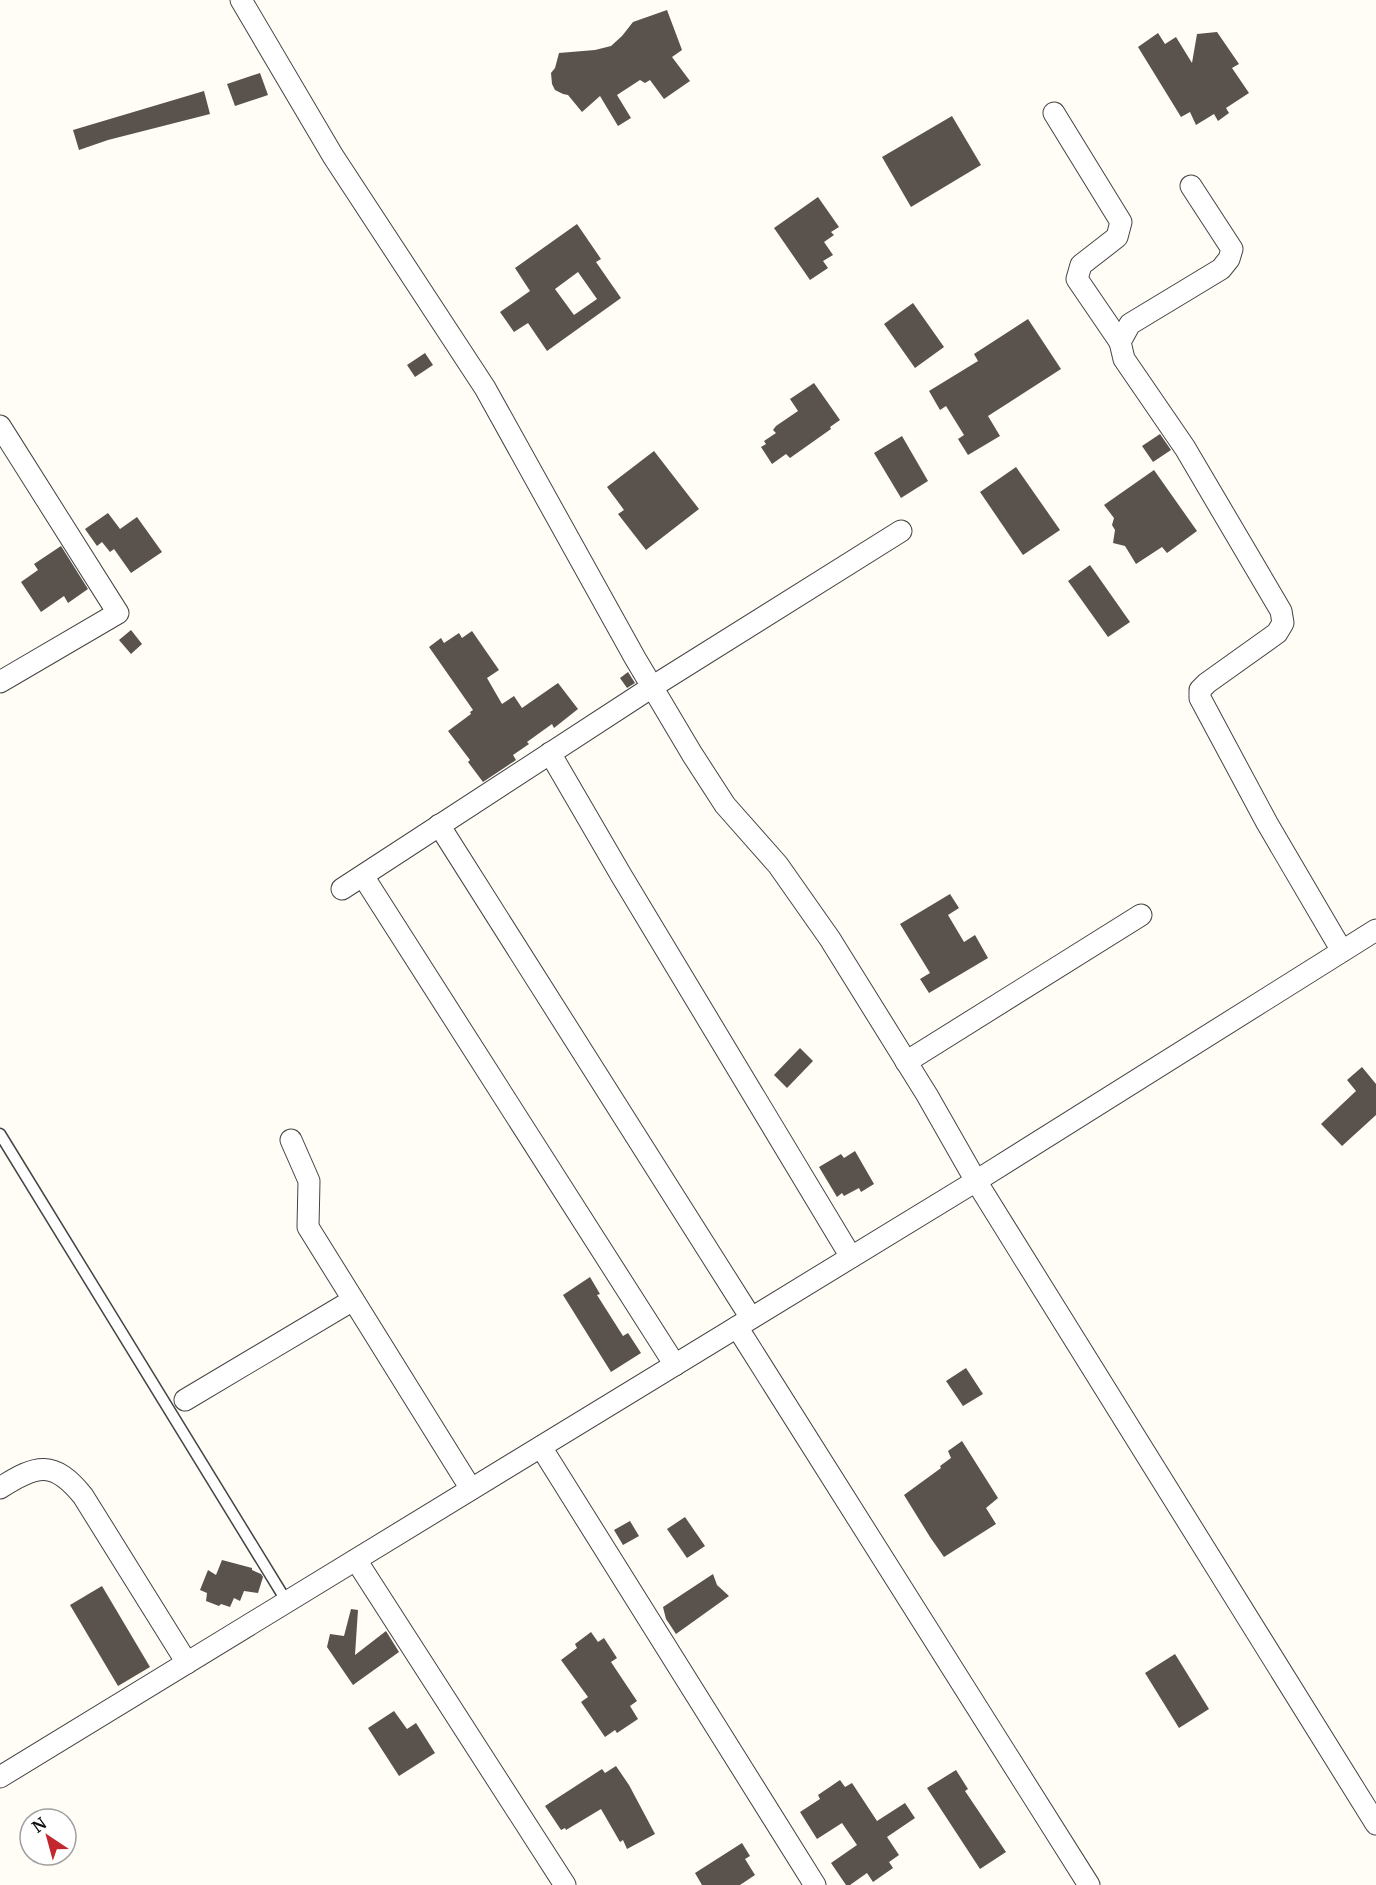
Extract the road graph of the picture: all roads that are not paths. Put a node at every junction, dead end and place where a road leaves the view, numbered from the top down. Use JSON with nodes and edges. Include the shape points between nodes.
{"nodes":[{"id":1,"x":241,"y":0,"type":"edge"},
{"id":2,"x":1054,"y":113,"type":"dead end"},
{"id":3,"x":1191,"y":186,"type":"dead end"},
{"id":4,"x":1120,"y":342,"type":"junction"},
{"id":5,"x":3,"y":436,"type":"edge"},
{"id":6,"x":901,"y":531,"type":"dead end"},
{"id":7,"x":0,"y":682,"type":"edge"},
{"id":8,"x":652,"y":687,"type":"junction"},
{"id":9,"x":550,"y":753,"type":"junction"},
{"id":10,"x":439,"y":825,"type":"junction"},
{"id":11,"x":363,"y":876,"type":"junction"},
{"id":12,"x":342,"y":889,"type":"dead end"},
{"id":13,"x":1141,"y":915,"type":"dead end"},
{"id":14,"x":1376,"y":930,"type":"edge"},
{"id":15,"x":1342,"y":951,"type":"junction"},
{"id":16,"x":906,"y":1062,"type":"junction"},
{"id":17,"x":0,"y":1134,"type":"edge"},
{"id":18,"x":291,"y":1140,"type":"dead end"},
{"id":19,"x":976,"y":1180,"type":"junction"},
{"id":20,"x":851,"y":1257,"type":"junction"},
{"id":21,"x":353,"y":1300,"type":"junction"},
{"id":22,"x":744,"y":1323,"type":"junction"},
{"id":23,"x":675,"y":1365,"type":"junction"},
{"id":24,"x":185,"y":1400,"type":"dead end"},
{"id":25,"x":541,"y":1447,"type":"junction"},
{"id":26,"x":0,"y":1488,"type":"edge"},
{"id":27,"x":471,"y":1489,"type":"junction"},
{"id":28,"x":356,"y":1560,"type":"junction"},
{"id":29,"x":287,"y":1602,"type":"junction"},
{"id":30,"x":187,"y":1663,"type":"junction"},
{"id":31,"x":0,"y":1777,"type":"edge"},
{"id":32,"x":1376,"y":1824,"type":"edge"},
{"id":33,"x":565,"y":1885,"type":"edge"},
{"id":34,"x":815,"y":1885,"type":"edge"},
{"id":35,"x":1089,"y":1885,"type":"edge"}],
"edges":[{"from":1,"to":8,"type":"street","via":[[333,156],[485,388]]},
{"from":2,"to":4,"type":"street","via":[[1120,222],[1117,237],[1082,265],[1077,279]]},
{"from":3,"to":4,"type":"street","via":[[1232,249],[1229,259],[1221,269],[1130,324]]},
{"from":4,"to":15,"type":"street","via":[[1124,359],[1185,448],[1281,611],[1282,623],[1277,633],[1207,683],[1200,690],[1200,698]]},
{"from":5,"to":7,"type":"street","via":[[118,613]]},
{"from":6,"to":8,"type":"street"},
{"from":8,"to":9,"type":"street"},
{"from":8,"to":16,"type":"street","via":[[725,805],[806,903]]},
{"from":9,"to":10,"type":"street"},
{"from":9,"to":20,"type":"street"},
{"from":10,"to":11,"type":"street"},
{"from":10,"to":22,"type":"street"},
{"from":11,"to":12,"type":"street"},
{"from":11,"to":23,"type":"street"},
{"from":13,"to":16,"type":"street"},
{"from":14,"to":15,"type":"street"},
{"from":15,"to":19,"type":"street"},
{"from":16,"to":19,"type":"street"},
{"from":17,"to":29,"type":"lane"},
{"from":18,"to":21,"type":"street","via":[[309,1180],[308,1227]]},
{"from":19,"to":20,"type":"street"},
{"from":19,"to":32,"type":"street"},
{"from":20,"to":22,"type":"street"},
{"from":21,"to":24,"type":"street"},
{"from":21,"to":27,"type":"street"},
{"from":22,"to":23,"type":"street"},
{"from":22,"to":35,"type":"street"},
{"from":23,"to":25,"type":"street"},
{"from":25,"to":27,"type":"street"},
{"from":25,"to":34,"type":"street"},
{"from":26,"to":30,"type":"street","via":[[38,1469],[56,1471],[69,1479]]},
{"from":27,"to":28,"type":"street"},
{"from":28,"to":29,"type":"street"},
{"from":28,"to":33,"type":"street"},
{"from":29,"to":30,"type":"street"},
{"from":30,"to":31,"type":"street"}]}
